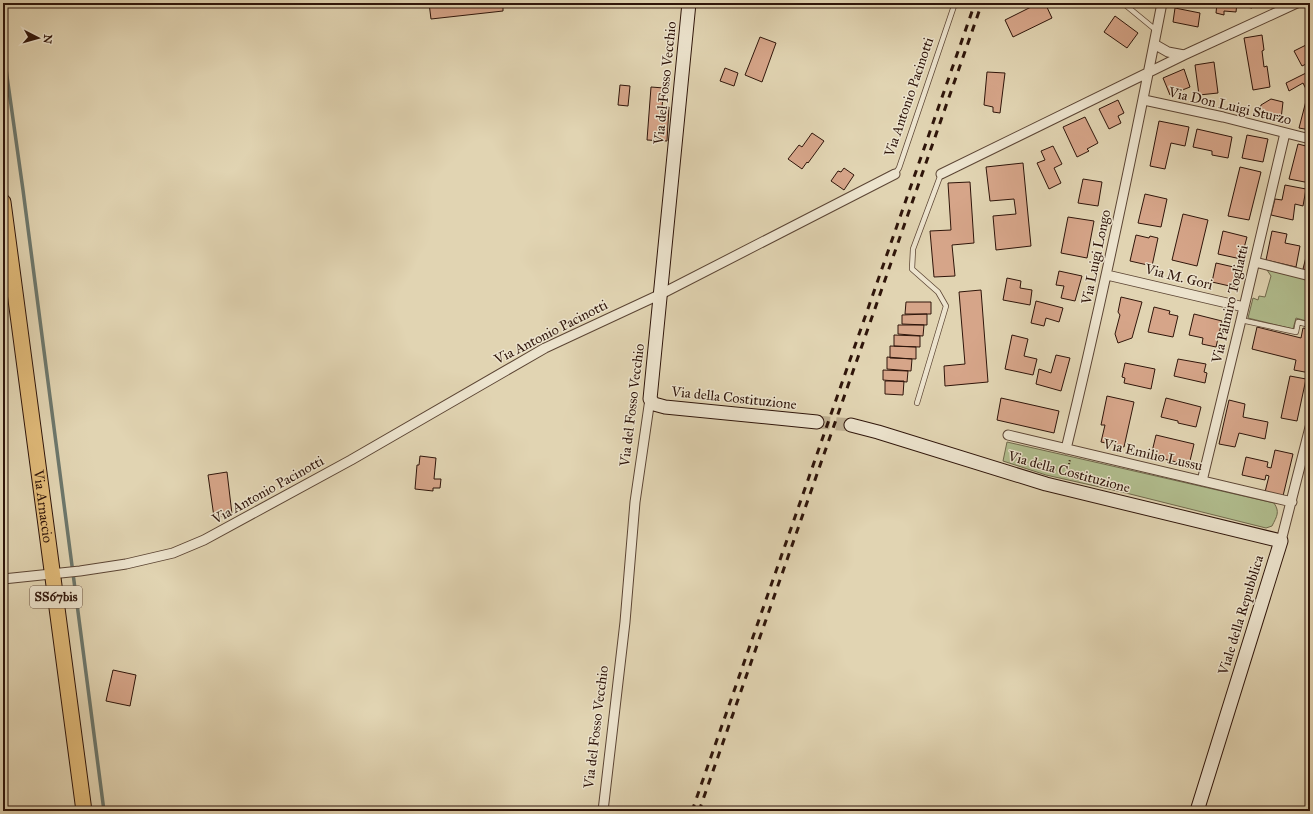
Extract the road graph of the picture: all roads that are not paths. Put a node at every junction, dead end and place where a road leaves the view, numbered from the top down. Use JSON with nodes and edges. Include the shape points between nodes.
{"nodes":[{"id":1,"x":689,"y":3,"type":"edge"},
{"id":2,"x":955,"y":3,"type":"edge"},
{"id":3,"x":1123,"y":3,"type":"edge"},
{"id":4,"x":1162,"y":3,"type":"edge"},
{"id":5,"x":1297,"y":3,"type":"edge"},
{"id":6,"x":1279,"y":7,"type":"edge"},
{"id":7,"x":1157,"y":31,"type":"junction"},
{"id":8,"x":1154,"y":44,"type":"junction"},
{"id":9,"x":1184,"y":55,"type":"junction"},
{"id":10,"x":1149,"y":72,"type":"junction"},
{"id":11,"x":1144,"y":100,"type":"junction"},
{"id":12,"x":1285,"y":133,"type":"junction"},
{"id":13,"x":1310,"y":139,"type":"edge"},
{"id":14,"x":895,"y":174,"type":"joint"},
{"id":15,"x":941,"y":174,"type":"joint"},
{"id":16,"x":3,"y":202,"type":"edge"},
{"id":17,"x":1255,"y":262,"type":"junction"},
{"id":18,"x":1107,"y":275,"type":"junction"},
{"id":19,"x":1310,"y":276,"type":"edge"},
{"id":20,"x":661,"y":294,"type":"junction"},
{"id":21,"x":1244,"y":307,"type":"junction"},
{"id":22,"x":1242,"y":320,"type":"junction"},
{"id":23,"x":1310,"y":325,"type":"edge"},
{"id":24,"x":650,"y":399,"type":"junction"},
{"id":25,"x":917,"y":403,"type":"dead end"},
{"id":26,"x":818,"y":422,"type":"tunnel mouth"},
{"id":27,"x":851,"y":425,"type":"tunnel mouth"},
{"id":28,"x":1310,"y":428,"type":"edge"},
{"id":29,"x":1008,"y":435,"type":"dead end"},
{"id":30,"x":1069,"y":449,"type":"junction"},
{"id":31,"x":1202,"y":481,"type":"junction"},
{"id":32,"x":1292,"y":502,"type":"junction"},
{"id":33,"x":1281,"y":541,"type":"junction"},
{"id":34,"x":52,"y":573,"type":"junction"},
{"id":35,"x":3,"y":579,"type":"edge"},
{"id":36,"x":84,"y":811,"type":"edge"},
{"id":37,"x":603,"y":811,"type":"edge"},
{"id":38,"x":1197,"y":811,"type":"edge"}],
"edges":[{"from":1,"to":20,"type":"street","name":"Via del Fosso Vecchio"},
{"from":2,"to":14,"type":"lane","name":"Via Antonio Pacinotti"},
{"from":3,"to":7,"type":"lane"},
{"from":4,"to":7,"type":"street","name":"Via Luigi Longo"},
{"from":5,"to":6,"type":"street"},
{"from":6,"to":9,"type":"street"},
{"from":7,"to":8,"type":"street","name":"Via Luigi Longo"},
{"from":8,"to":9,"type":"street","via":[[1168,52]]},
{"from":8,"to":10,"type":"street","name":"Via Luigi Longo"},
{"from":9,"to":10,"type":"street"},
{"from":10,"to":11,"type":"street","name":"Via Luigi Longo"},
{"from":10,"to":15,"type":"street"},
{"from":11,"to":12,"type":"street","name":"Via Don Luigi Sturzo"},
{"from":11,"to":18,"type":"street","name":"Via Luigi Longo"},
{"from":12,"to":13,"type":"street","name":"Via Don Luigi Sturzo"},
{"from":12,"to":17,"type":"street","name":"Via Palmiro Togliatti"},
{"from":14,"to":20,"type":"street","name":"Via Antonio Pacinotti"},
{"from":15,"to":25,"type":"lane","via":[[913,249],[912,269],[938,292],[946,306]]},
{"from":16,"to":34,"type":"main road","name":"Via Arnaccio","number":"SS67bis"},
{"from":17,"to":19,"type":"street"},
{"from":17,"to":21,"type":"street","name":"Via Palmiro Togliatti"},
{"from":18,"to":21,"type":"street","name":"Via M. Gori"},
{"from":18,"to":30,"type":"street","name":"Via Luigi Longo"},
{"from":20,"to":24,"type":"street","name":"Via del Fosso Vecchio"},
{"from":20,"to":34,"type":"street","name":"Via Antonio Pacinotti","via":[[545,348],[351,460],[204,540],[173,553],[126,564]]},
{"from":21,"to":22,"type":"street","name":"Via Palmiro Togliatti"},
{"from":22,"to":23,"type":"lane","via":[[1296,332],[1298,322]]},
{"from":22,"to":31,"type":"street","name":"Via Palmiro Togliatti"},
{"from":24,"to":26,"type":"street","name":"Via della Costituzione","via":[[654,404],[665,407]]},
{"from":24,"to":37,"type":"street","name":"Via del Fosso Vecchio","via":[[635,502],[625,622]]},
{"from":27,"to":33,"type":"street","name":"Via della Costituzione","via":[[1064,488]]},
{"from":28,"to":32,"type":"street","name":"Viale della Repubblica"},
{"from":29,"to":30,"type":"street","name":"Via Emilio Lussu"},
{"from":30,"to":31,"type":"street","name":"Via Emilio Lussu"},
{"from":31,"to":32,"type":"street","name":"Via Emilio Lussu"},
{"from":32,"to":33,"type":"street","name":"Viale della Repubblica"},
{"from":33,"to":38,"type":"street","name":"Viale della Repubblica"},
{"from":34,"to":35,"type":"street","name":"Via Antonio Pacinotti"},
{"from":34,"to":36,"type":"main road","name":"Via Arnaccio","number":"SS67bis"}]}
